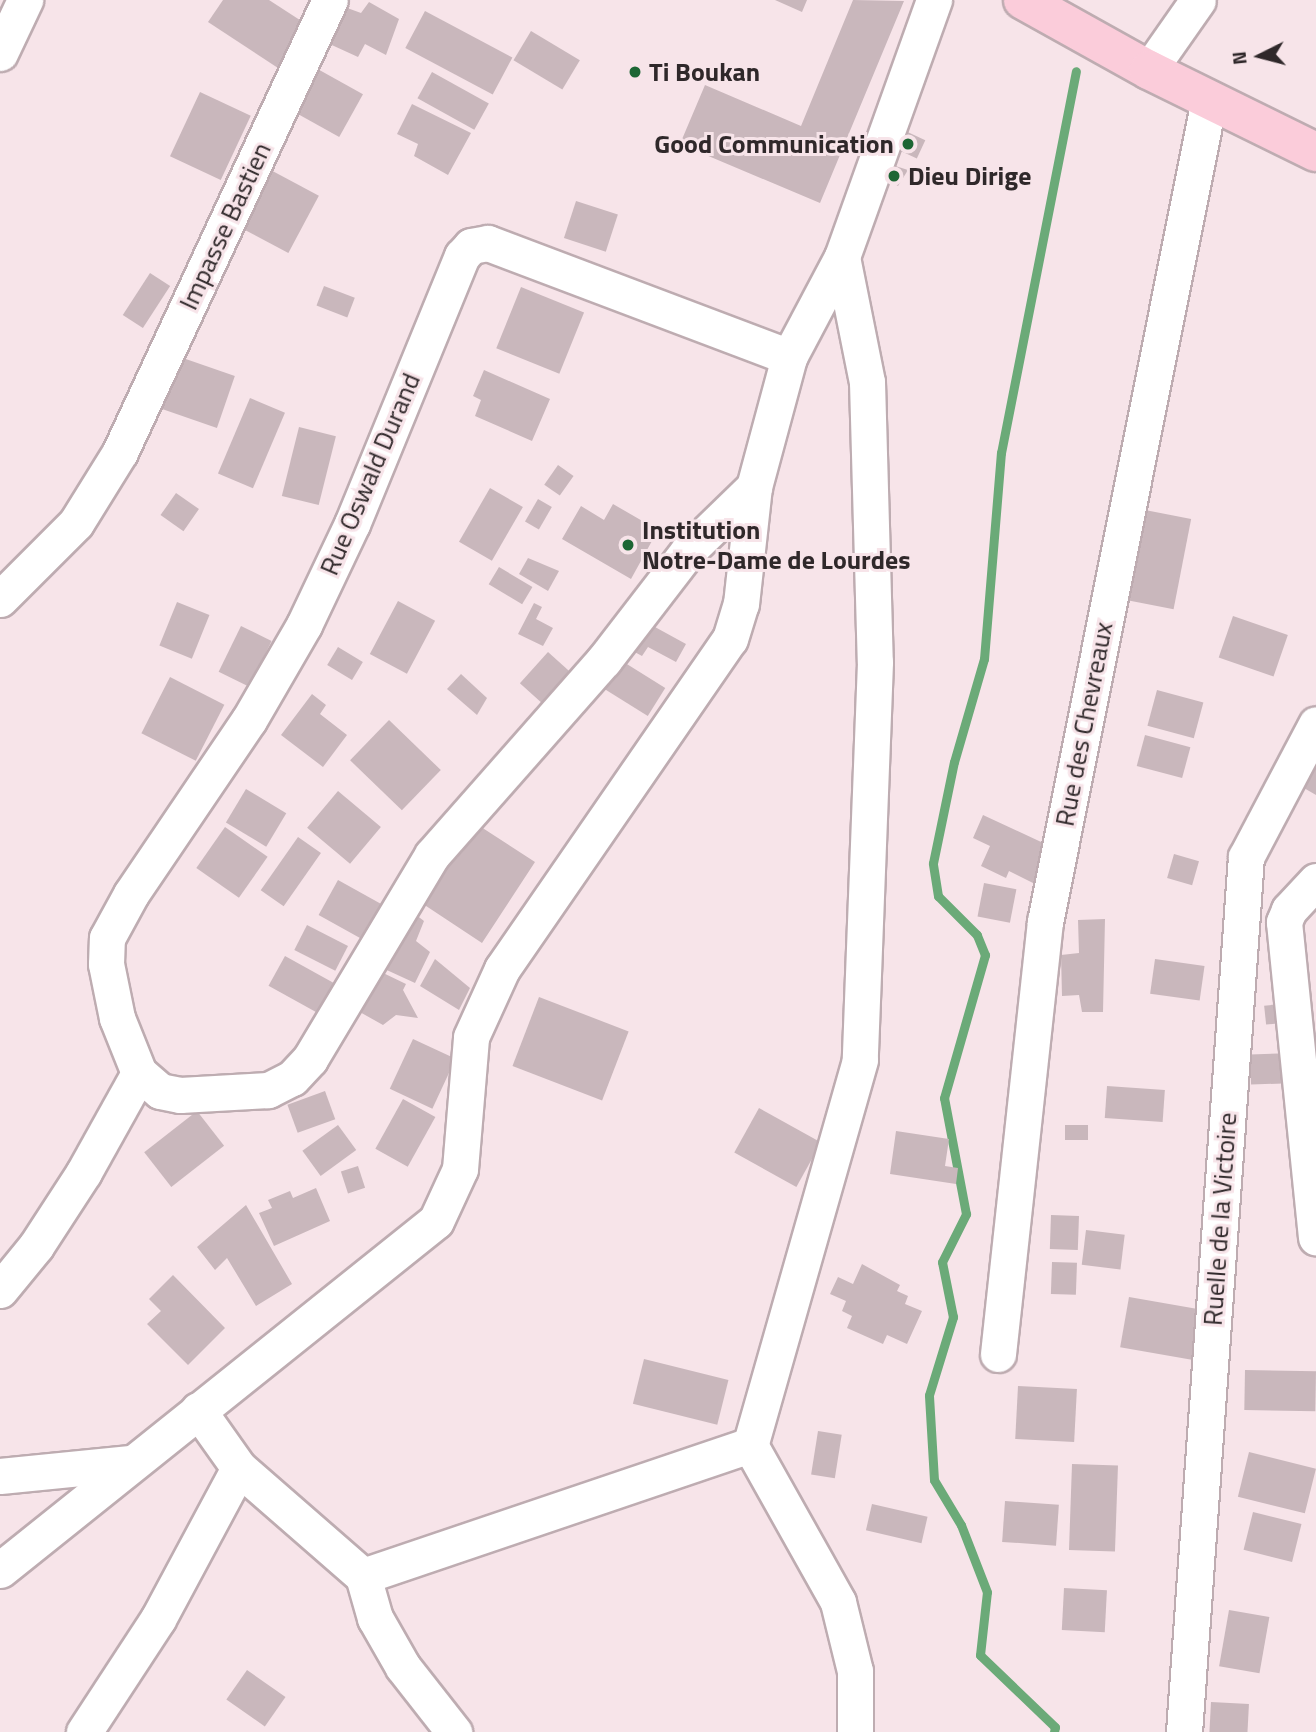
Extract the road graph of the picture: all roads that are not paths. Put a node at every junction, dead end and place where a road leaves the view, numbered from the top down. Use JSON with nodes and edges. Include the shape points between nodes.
{"nodes":[{"id":1,"x":25,"y":0,"type":"edge"},
{"id":2,"x":330,"y":0,"type":"edge"},
{"id":3,"x":933,"y":0,"type":"edge"},
{"id":4,"x":1023,"y":0,"type":"edge"},
{"id":5,"x":1198,"y":0,"type":"edge"},
{"id":6,"x":0,"y":53,"type":"edge"},
{"id":7,"x":1149,"y":70,"type":"junction"},
{"id":8,"x":1209,"y":100,"type":"junction"},
{"id":9,"x":1316,"y":152,"type":"edge"},
{"id":10,"x":842,"y":257,"type":"junction"},
{"id":11,"x":789,"y":357,"type":"junction"},
{"id":12,"x":754,"y":487,"type":"junction"},
{"id":13,"x":0,"y":599,"type":"edge"},
{"id":14,"x":1316,"y":724,"type":"edge"},
{"id":15,"x":1316,"y":881,"type":"edge"},
{"id":16,"x":150,"y":1082,"type":"junction"},
{"id":17,"x":1316,"y":1237,"type":"edge"},
{"id":18,"x":0,"y":1290,"type":"edge"},
{"id":19,"x":998,"y":1354,"type":"dead end"},
{"id":20,"x":198,"y":1410,"type":"junction"},
{"id":21,"x":750,"y":1445,"type":"junction"},
{"id":22,"x":130,"y":1463,"type":"junction"},
{"id":23,"x":239,"y":1468,"type":"junction"},
{"id":24,"x":0,"y":1476,"type":"edge"},
{"id":25,"x":0,"y":1570,"type":"edge"},
{"id":26,"x":363,"y":1576,"type":"junction"},
{"id":27,"x":83,"y":1732,"type":"edge"},
{"id":28,"x":454,"y":1732,"type":"edge"},
{"id":29,"x":855,"y":1732,"type":"edge"},
{"id":30,"x":1184,"y":1732,"type":"edge"}],
"edges":[{"from":1,"to":6,"type":"street"},
{"from":2,"to":13,"type":"street","name":"Impasse Bastien","via":[[120,452],[76,523]]},
{"from":3,"to":10,"type":"street"},
{"from":4,"to":7,"type":"main road"},
{"from":5,"to":7,"type":"street"},
{"from":7,"to":8,"type":"main road"},
{"from":8,"to":9,"type":"main road"},
{"from":8,"to":19,"type":"street","name":"Rue des Chevreaux","via":[[1045,922]]},
{"from":10,"to":11,"type":"street"},
{"from":10,"to":21,"type":"street","via":[[867,382],[875,662],[860,1060]]},
{"from":11,"to":12,"type":"street"},
{"from":11,"to":16,"type":"street","name":"Rue Oswald Durand","via":[[488,243],[471,246],[462,256],[352,524],[303,625],[249,720],[131,894],[107,939],[111,992],[125,1044]]},
{"from":12,"to":16,"type":"street","via":[[688,551],[604,660],[432,855],[310,1059],[292,1077],[268,1090],[180,1095]]},
{"from":12,"to":20,"type":"street","via":[[741,604],[730,639],[502,969],[471,1037],[460,1169],[436,1221]]},
{"from":14,"to":30,"type":"street","name":"Ruelle de la Victoire","via":[[1246,857]]},
{"from":15,"to":17,"type":"street","via":[[1284,922]]},
{"from":16,"to":18,"type":"street"},
{"from":20,"to":22,"type":"street","via":[[164,1441]]},
{"from":20,"to":23,"type":"street"},
{"from":21,"to":26,"type":"street"},
{"from":21,"to":29,"type":"street","via":[[838,1602],[855,1671]]},
{"from":22,"to":24,"type":"street"},
{"from":22,"to":25,"type":"street"},
{"from":23,"to":26,"type":"street"},
{"from":23,"to":27,"type":"street","via":[[158,1619]]},
{"from":26,"to":28,"type":"street","via":[[375,1618],[397,1657]]}]}
